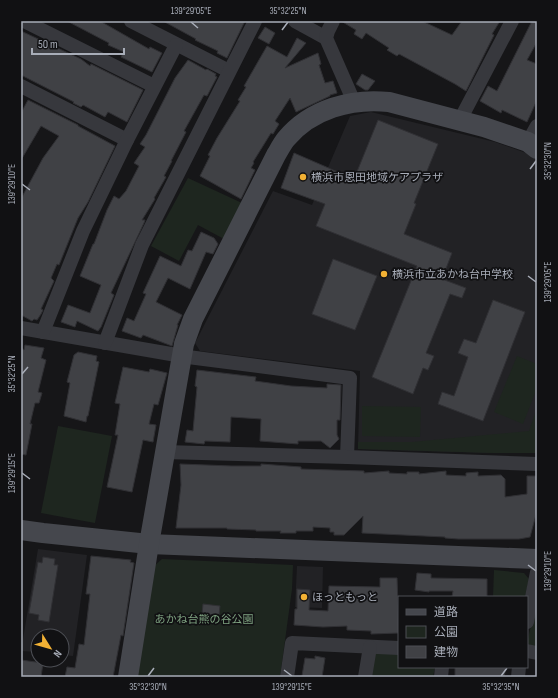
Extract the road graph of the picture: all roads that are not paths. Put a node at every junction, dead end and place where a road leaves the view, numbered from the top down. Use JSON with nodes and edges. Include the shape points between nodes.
{"nodes":[{"id":1,"x":24,"y":21,"type":"edge"},
{"id":2,"x":131,"y":21,"type":"edge"},
{"id":3,"x":255,"y":21,"type":"edge"},
{"id":4,"x":295,"y":21,"type":"edge"},
{"id":5,"x":333,"y":21,"type":"edge"},
{"id":6,"x":512,"y":21,"type":"edge"},
{"id":7,"x":326,"y":38,"type":"junction"},
{"id":8,"x":176,"y":45,"type":"junction"},
{"id":9,"x":229,"y":71,"type":"junction"},
{"id":10,"x":21,"y":86,"type":"edge"},
{"id":11,"x":154,"y":86,"type":"junction"},
{"id":12,"x":354,"y":102,"type":"junction"},
{"id":13,"x":460,"y":120,"type":"junction"},
{"id":14,"x":534,"y":139,"type":"edge"},
{"id":15,"x":127,"y":140,"type":"junction"},
{"id":16,"x":21,"y":328,"type":"edge"},
{"id":17,"x":43,"y":332,"type":"junction"},
{"id":18,"x":105,"y":343,"type":"junction"},
{"id":19,"x":181,"y":356,"type":"junction"},
{"id":20,"x":164,"y":452,"type":"junction"},
{"id":21,"x":347,"y":456,"type":"junction"},
{"id":22,"x":537,"y":464,"type":"edge"},
{"id":23,"x":21,"y":530,"type":"edge"},
{"id":24,"x":149,"y":544,"type":"junction"},
{"id":25,"x":537,"y":559,"type":"edge"},
{"id":26,"x":537,"y":572,"type":"edge"},
{"id":27,"x":528,"y":617,"type":"edge"},
{"id":28,"x":370,"y":647,"type":"junction"},
{"id":29,"x":398,"y":648,"type":"edge"},
{"id":30,"x":128,"y":677,"type":"edge"},
{"id":31,"x":287,"y":677,"type":"edge"},
{"id":32,"x":365,"y":677,"type":"edge"}],
"edges":[{"from":1,"to":11,"type":"street"},
{"from":2,"to":8,"type":"street"},
{"from":3,"to":9,"type":"street"},
{"from":4,"to":7,"type":"street"},
{"from":5,"to":7,"type":"street"},
{"from":6,"to":13,"type":"street"},
{"from":7,"to":12,"type":"street"},
{"from":8,"to":9,"type":"street"},
{"from":8,"to":11,"type":"street"},
{"from":9,"to":18,"type":"street","via":[[142,245]]},
{"from":10,"to":15,"type":"street"},
{"from":11,"to":15,"type":"street"},
{"from":12,"to":13,"type":"street","via":[[389,102]]},
{"from":12,"to":19,"type":"street","via":[[312,118],[287,139],[276,155],[193,319]]},
{"from":13,"to":14,"type":"street"},
{"from":15,"to":17,"type":"street","via":[[83,231]]},
{"from":16,"to":17,"type":"street"},
{"from":17,"to":18,"type":"street"},
{"from":18,"to":19,"type":"street"},
{"from":19,"to":20,"type":"street"},
{"from":19,"to":21,"type":"street","via":[[350,378]]},
{"from":20,"to":21,"type":"street"},
{"from":20,"to":24,"type":"street"},
{"from":21,"to":22,"type":"street"},
{"from":23,"to":24,"type":"street"},
{"from":24,"to":25,"type":"street"},
{"from":24,"to":30,"type":"street"},
{"from":26,"to":27,"type":"street"},
{"from":28,"to":29,"type":"street"},
{"from":28,"to":31,"type":"street","via":[[292,644]]},
{"from":28,"to":32,"type":"street"}]}
